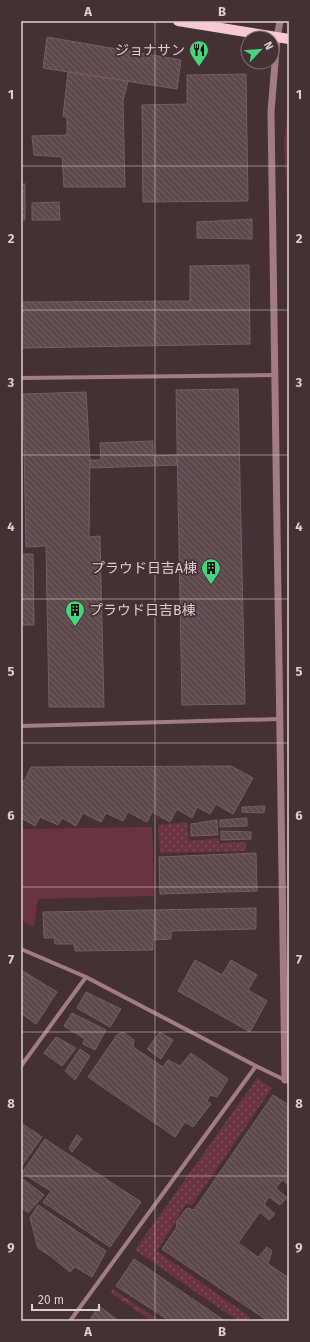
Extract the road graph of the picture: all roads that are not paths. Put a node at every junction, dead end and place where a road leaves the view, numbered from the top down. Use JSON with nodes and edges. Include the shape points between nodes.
{"nodes":[{"id":1,"x":178,"y":21,"type":"edge"},
{"id":2,"x":240,"y":32,"type":"edge"},
{"id":3,"x":274,"y":70,"type":"edge"},
{"id":4,"x":275,"y":375,"type":"junction"},
{"id":5,"x":21,"y":378,"type":"edge"},
{"id":6,"x":279,"y":719,"type":"junction"},
{"id":7,"x":21,"y":726,"type":"edge"},
{"id":8,"x":21,"y":949,"type":"edge"},
{"id":9,"x":86,"y":976,"type":"junction"},
{"id":10,"x":21,"y":1066,"type":"edge"},
{"id":11,"x":256,"y":1066,"type":"junction"},
{"id":12,"x":287,"y":1081,"type":"edge"},
{"id":13,"x":70,"y":1321,"type":"edge"}],
"edges":[{"from":1,"to":2,"type":"main road"},
{"from":3,"to":4,"type":"street","via":[[271,112]]},
{"from":4,"to":5,"type":"street"},
{"from":4,"to":6,"type":"street"},
{"from":6,"to":7,"type":"street"},
{"from":6,"to":12,"type":"street"},
{"from":8,"to":9,"type":"street"},
{"from":9,"to":10,"type":"street"},
{"from":9,"to":11,"type":"street"},
{"from":11,"to":12,"type":"street"},
{"from":11,"to":13,"type":"street"}]}
